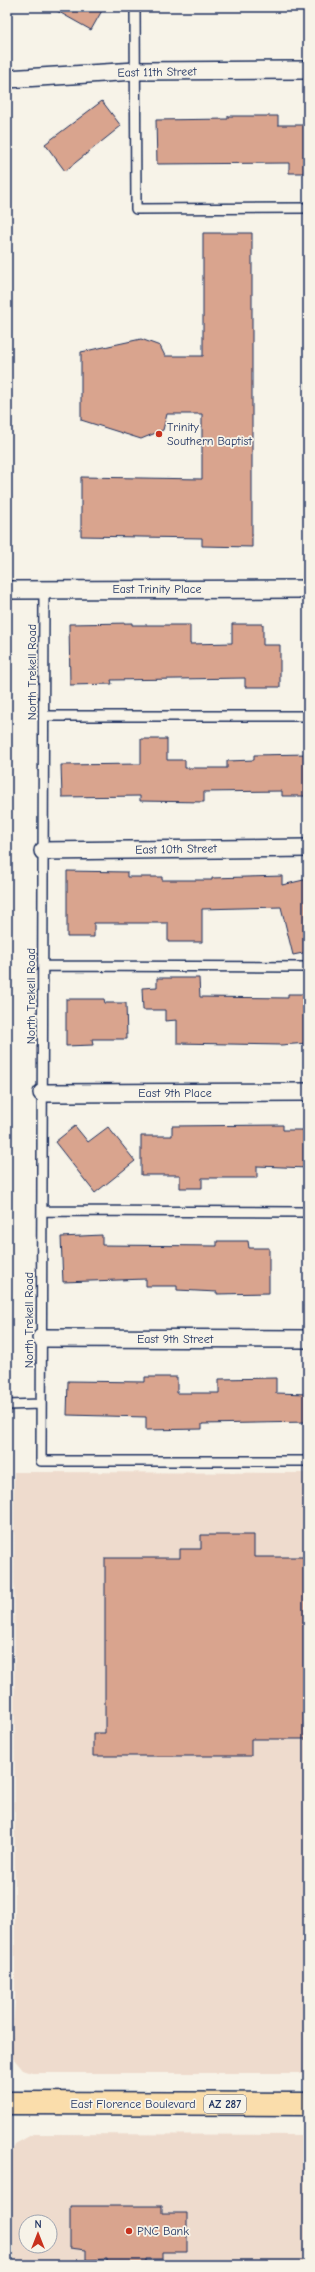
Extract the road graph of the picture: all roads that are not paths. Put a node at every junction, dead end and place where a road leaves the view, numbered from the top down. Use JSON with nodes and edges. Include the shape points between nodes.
{"nodes":[{"id":1,"x":136,"y":7,"type":"edge"},
{"id":2,"x":308,"y":70,"type":"edge"},
{"id":3,"x":136,"y":71,"type":"junction"},
{"id":4,"x":7,"y":79,"type":"edge"},
{"id":5,"x":308,"y":208,"type":"edge"},
{"id":6,"x":44,"y":589,"type":"junction"},
{"id":7,"x":308,"y":589,"type":"edge"},
{"id":8,"x":7,"y":590,"type":"edge"},
{"id":9,"x":44,"y":716,"type":"junction"},
{"id":10,"x":308,"y":716,"type":"edge"},
{"id":11,"x":308,"y":848,"type":"edge"},
{"id":12,"x":43,"y":851,"type":"junction"},
{"id":13,"x":43,"y":966,"type":"junction"},
{"id":14,"x":308,"y":967,"type":"edge"},
{"id":15,"x":308,"y":1092,"type":"edge"},
{"id":16,"x":42,"y":1093,"type":"junction"},
{"id":17,"x":42,"y":1212,"type":"junction"},
{"id":18,"x":308,"y":1212,"type":"edge"},
{"id":19,"x":41,"y":1338,"type":"junction"},
{"id":20,"x":308,"y":1339,"type":"edge"},
{"id":21,"x":41,"y":1404,"type":"junction"},
{"id":22,"x":7,"y":1405,"type":"edge"},
{"id":23,"x":308,"y":1461,"type":"edge"},
{"id":24,"x":7,"y":2103,"type":"edge"},
{"id":25,"x":308,"y":2104,"type":"edge"}],
"edges":[{"from":1,"to":3,"type":"lane"},
{"from":2,"to":3,"type":"street","name":"East 11th Street"},
{"from":3,"to":4,"type":"street","name":"East 11th Street"},
{"from":3,"to":5,"type":"lane","via":[[136,209]]},
{"from":6,"to":7,"type":"street","name":"East Trinity Place"},
{"from":6,"to":8,"type":"street","name":"East Trinity Place"},
{"from":6,"to":9,"type":"lane","name":"North Trekell Road"},
{"from":9,"to":10,"type":"lane"},
{"from":9,"to":12,"type":"lane","name":"North Trekell Road"},
{"from":11,"to":12,"type":"street","name":"East 10th Street"},
{"from":12,"to":13,"type":"lane","name":"North Trekell Road"},
{"from":13,"to":14,"type":"lane"},
{"from":13,"to":16,"type":"lane","name":"North Trekell Road"},
{"from":15,"to":16,"type":"street","name":"East 9th Place"},
{"from":16,"to":17,"type":"lane","name":"North Trekell Road"},
{"from":17,"to":18,"type":"lane"},
{"from":17,"to":19,"type":"lane","name":"North Trekell Road"},
{"from":19,"to":20,"type":"street","name":"East 9th Street"},
{"from":19,"to":21,"type":"lane","name":"North Trekell Road"},
{"from":21,"to":22,"type":"lane"},
{"from":21,"to":23,"type":"lane","name":"North Trekell Road","via":[[40,1461]]},
{"from":24,"to":25,"type":"main road","name":"East Florence Boulevard","number":"AZ 287"}]}
